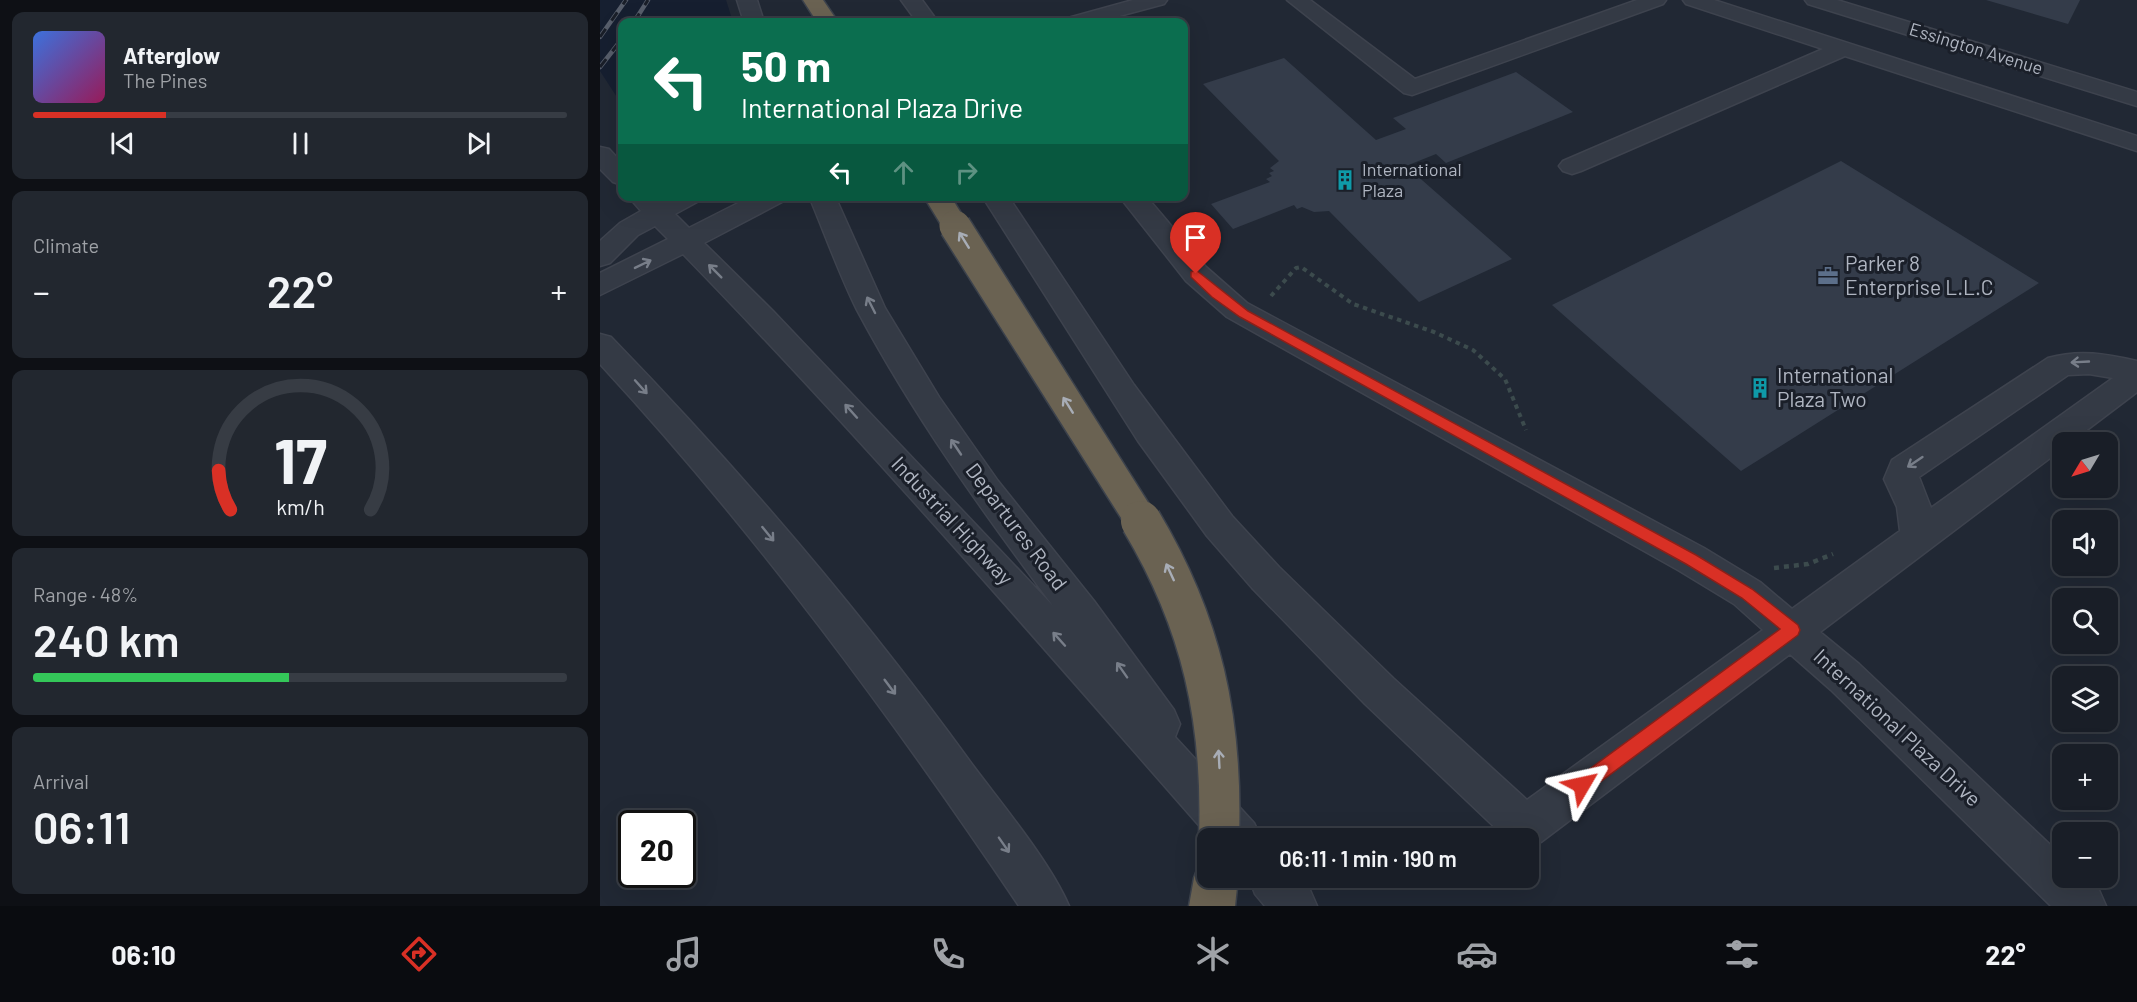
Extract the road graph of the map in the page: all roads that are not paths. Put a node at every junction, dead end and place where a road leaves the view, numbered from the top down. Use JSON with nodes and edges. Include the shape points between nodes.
{"nodes":[{"id":1,"x":747,"y":0,"type":"edge"},
{"id":2,"x":813,"y":0,"type":"edge"},
{"id":3,"x":911,"y":0,"type":"edge"},
{"id":4,"x":1157,"y":0,"type":"edge"},
{"id":5,"x":1297,"y":0,"type":"edge"},
{"id":6,"x":1656,"y":0,"type":"edge"},
{"id":7,"x":1693,"y":0,"type":"edge"},
{"id":8,"x":1815,"y":0,"type":"edge"},
{"id":9,"x":1894,"y":0,"type":"edge"},
{"id":10,"x":753,"y":18,"type":"edge"},
{"id":11,"x":824,"y":18,"type":"edge"},
{"id":12,"x":924,"y":18,"type":"edge"},
{"id":13,"x":1094,"y":18,"type":"edge"},
{"id":14,"x":1876,"y":19,"type":"junction"},
{"id":15,"x":1843,"y":48,"type":"junction"},
{"id":16,"x":2137,"y":99,"type":"edge"},
{"id":17,"x":2137,"y":144,"type":"edge"},
{"id":18,"x":600,"y":154,"type":"edge"},
{"id":19,"x":1572,"y":166,"type":"dead end"},
{"id":20,"x":618,"y":173,"type":"edge"},
{"id":21,"x":764,"y":201,"type":"edge"},
{"id":22,"x":824,"y":201,"type":"edge"},
{"id":23,"x":939,"y":201,"type":"edge"},
{"id":24,"x":998,"y":201,"type":"edge"},
{"id":25,"x":1136,"y":201,"type":"edge"},
{"id":26,"x":649,"y":204,"type":"edge"},
{"id":27,"x":686,"y":242,"type":"junction"},
{"id":28,"x":600,"y":257,"type":"edge"},
{"id":29,"x":600,"y":285,"type":"edge"},
{"id":30,"x":600,"y":345,"type":"edge"},
{"id":31,"x":2137,"y":374,"type":"edge"},
{"id":32,"x":1917,"y":537,"type":"junction"},
{"id":33,"x":1792,"y":630,"type":"junction"},
{"id":34,"x":1220,"y":828,"type":"edge"},
{"id":35,"x":1231,"y":828,"type":"edge"},
{"id":36,"x":1233,"y":828,"type":"edge"},
{"id":37,"x":1215,"y":888,"type":"edge"},
{"id":38,"x":1279,"y":888,"type":"edge"},
{"id":39,"x":1046,"y":906,"type":"edge"},
{"id":40,"x":1212,"y":906,"type":"edge"},
{"id":41,"x":1294,"y":906,"type":"edge"},
{"id":42,"x":2083,"y":906,"type":"edge"}],
"edges":[{"from":1,"to":10,"type":"street"},
{"from":2,"to":11,"type":"highway"},
{"from":3,"to":12,"type":"street"},
{"from":4,"to":13,"type":"street"},
{"from":5,"to":6,"type":"street","via":[[1412,88]]},
{"from":7,"to":15,"type":"street"},
{"from":8,"to":14,"type":"street","name":"Essington Avenue"},
{"from":9,"to":14,"type":"street"},
{"from":14,"to":16,"type":"street","name":"Essington Avenue"},
{"from":15,"to":17,"type":"street"},
{"from":15,"to":19,"type":"street"},
{"from":18,"to":20,"type":"street"},
{"from":21,"to":27,"type":"street"},
{"from":36,"to":22,"type":"street","name":"Departures Road","one_way":true,"via":[[1081,613],[986,491],[928,405],[872,308]]},
{"from":34,"to":23,"type":"highway","one_way":true,"bridge":true,"via":[[1219,752],[1202,658],[1179,592],[1144,526]]},
{"from":24,"to":33,"type":"street","via":[[1162,447],[1237,545],[1383,696],[1526,827]]},
{"from":25,"to":33,"type":"street","name":"International Plaza Drive","via":[[1196,274],[1237,310],[1691,559],[1747,593]]},
{"from":26,"to":27,"type":"street","name":"Industrial Highway"},
{"from":26,"to":28,"type":"street"},
{"from":29,"to":27,"type":"street","one_way":true},
{"from":35,"to":27,"type":"street","name":"Industrial Highway","one_way":true,"via":[[802,358]]},
{"from":30,"to":39,"type":"street","one_way":true,"via":[[687,438],[810,585],[949,766]]},
{"from":31,"to":32,"type":"street"},
{"from":31,"to":32,"type":"street","one_way":true,"via":[[2093,362],[2059,366],[1905,469],[1901,479],[1916,509],[1920,524]]},
{"from":32,"to":33,"type":"street"},
{"from":33,"to":42,"type":"street","name":"International Plaza Drive"},
{"from":37,"to":40,"type":"highway"},
{"from":38,"to":41,"type":"street"}]}
